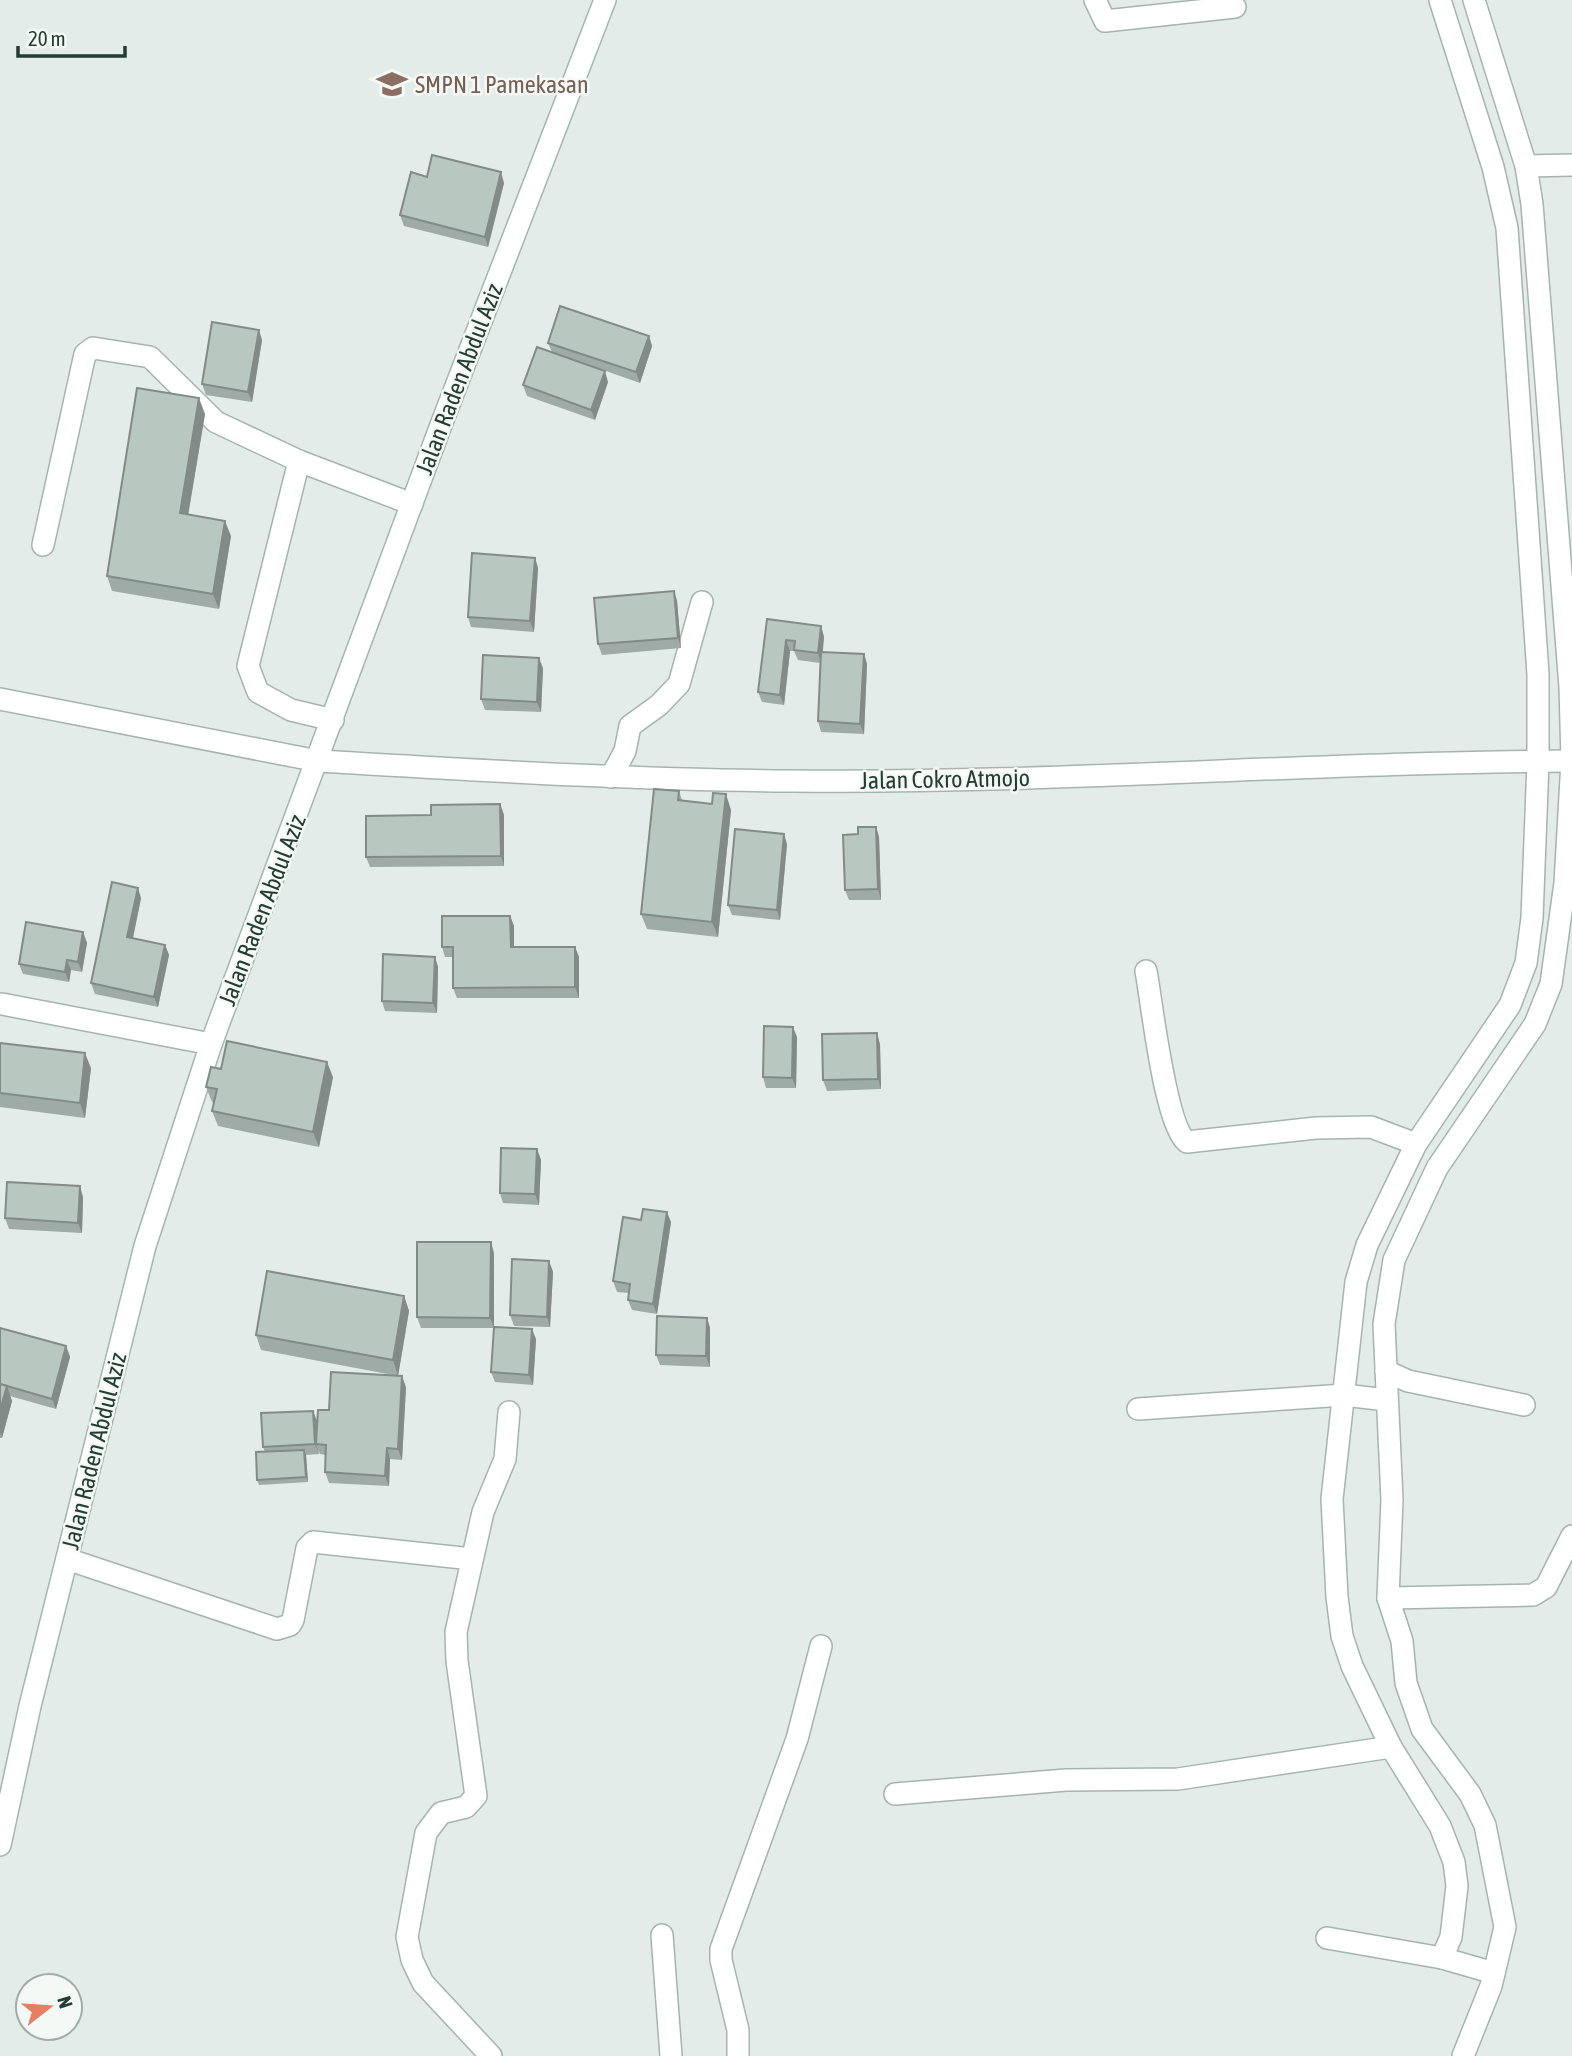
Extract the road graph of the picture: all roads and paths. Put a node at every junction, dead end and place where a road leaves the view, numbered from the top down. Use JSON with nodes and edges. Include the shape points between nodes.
{"nodes":[{"id":1,"x":606,"y":0,"type":"edge"},
{"id":2,"x":1095,"y":0,"type":"edge"},
{"id":3,"x":1440,"y":0,"type":"edge"},
{"id":4,"x":1474,"y":0,"type":"edge"},
{"id":5,"x":1236,"y":7,"type":"dead end"},
{"id":6,"x":1572,"y":165,"type":"edge"},
{"id":7,"x":1526,"y":166,"type":"junction"},
{"id":8,"x":1525,"y":287,"type":"junction"},
{"id":9,"x":299,"y":461,"type":"junction"},
{"id":10,"x":412,"y":504,"type":"junction"},
{"id":11,"x":43,"y":545,"type":"dead end"},
{"id":12,"x":1547,"y":577,"type":"junction"},
{"id":13,"x":702,"y":602,"type":"dead end"},
{"id":14,"x":0,"y":699,"type":"edge"},
{"id":15,"x":333,"y":720,"type":"junction"},
{"id":16,"x":318,"y":761,"type":"junction"},
{"id":17,"x":1559,"y":761,"type":"edge"},
{"id":18,"x":611,"y":777,"type":"junction"},
{"id":19,"x":1146,"y":971,"type":"dead end"},
{"id":20,"x":2,"y":1004,"type":"dead end"},
{"id":21,"x":211,"y":1044,"type":"junction"},
{"id":22,"x":1416,"y":1144,"type":"junction"},
{"id":23,"x":1411,"y":1189,"type":"junction"},
{"id":24,"x":1386,"y":1371,"type":"junction"},
{"id":25,"x":1350,"y":1396,"type":"junction"},
{"id":26,"x":1382,"y":1399,"type":"junction"},
{"id":27,"x":1524,"y":1405,"type":"dead end"},
{"id":28,"x":1138,"y":1409,"type":"dead end"},
{"id":29,"x":509,"y":1412,"type":"dead end"},
{"id":30,"x":1572,"y":1536,"type":"edge"},
{"id":31,"x":67,"y":1559,"type":"junction"},
{"id":32,"x":471,"y":1559,"type":"junction"},
{"id":33,"x":1388,"y":1598,"type":"junction"},
{"id":34,"x":821,"y":1646,"type":"dead end"},
{"id":35,"x":1391,"y":1747,"type":"junction"},
{"id":36,"x":895,"y":1794,"type":"dead end"},
{"id":37,"x":0,"y":1846,"type":"edge"},
{"id":38,"x":662,"y":1935,"type":"dead end"},
{"id":39,"x":1326,"y":1938,"type":"dead end"},
{"id":40,"x":1442,"y":1958,"type":"junction"},
{"id":41,"x":1493,"y":1980,"type":"junction"},
{"id":42,"x":491,"y":2056,"type":"edge"},
{"id":43,"x":671,"y":2056,"type":"edge"},
{"id":44,"x":738,"y":2056,"type":"edge"},
{"id":45,"x":1463,"y":2056,"type":"edge"}],
"edges":[{"from":1,"to":10,"type":"street","name":"Jalan Raden Abdul Aziz"},
{"from":2,"to":5,"type":"street","via":[[1105,21]]},
{"from":3,"to":8,"type":"street"},
{"from":4,"to":7,"type":"street"},
{"from":6,"to":7,"type":"street"},
{"from":7,"to":8,"type":"street","via":[[1532,204]]},
{"from":8,"to":12,"type":"street"},
{"from":9,"to":10,"type":"street"},
{"from":9,"to":11,"type":"street","via":[[216,422],[150,357],[93,348],[85,354]]},
{"from":9,"to":15,"type":"street","via":[[248,666],[258,692],[291,710]]},
{"from":10,"to":15,"type":"street","name":"Jalan Raden Abdul Aziz"},
{"from":12,"to":17,"type":"street"},
{"from":12,"to":17,"type":"street"},
{"from":13,"to":18,"type":"street","via":[[678,684],[630,726],[625,751]]},
{"from":14,"to":16,"type":"street","name":"Jalan Cokro Atmojo"},
{"from":15,"to":16,"type":"street","name":"Jalan Raden Abdul Aziz"},
{"from":16,"to":18,"type":"street","name":"Jalan Cokro Atmojo"},
{"from":16,"to":21,"type":"street","name":"Jalan Raden Abdul Aziz"},
{"from":17,"to":18,"type":"street","name":"Jalan Cokro Atmojo","via":[[970,778]]},
{"from":17,"to":22,"type":"street","via":[[1526,963],[1510,1005]]},
{"from":17,"to":23,"type":"street","via":[[1565,883],[1551,984],[1535,1024],[1437,1168]]},
{"from":19,"to":22,"type":"street","via":[[1169,1104],[1180,1137],[1187,1142],[1371,1127]]},
{"from":20,"to":21,"type":"street"},
{"from":21,"to":31,"type":"street","name":"Jalan Raden Abdul Aziz","via":[[145,1246]]},
{"from":22,"to":23,"type":"street"},
{"from":23,"to":24,"type":"street","via":[[1384,1324]]},
{"from":23,"to":25,"type":"street","via":[[1367,1245],[1356,1282]]},
{"from":24,"to":26,"type":"street"},
{"from":24,"to":27,"type":"street","via":[[1408,1381]]},
{"from":25,"to":26,"type":"street"},
{"from":25,"to":28,"type":"street"},
{"from":25,"to":35,"type":"street","via":[[1332,1499],[1340,1623],[1352,1666]]},
{"from":26,"to":33,"type":"street","via":[[1392,1500]]},
{"from":29,"to":32,"type":"street","via":[[505,1459],[483,1512]]},
{"from":30,"to":33,"type":"street","via":[[1546,1587],[1533,1595]]},
{"from":31,"to":32,"type":"street","via":[[277,1629],[293,1620],[307,1548],[313,1542]]},
{"from":31,"to":37,"type":"street","name":"Jalan Raden Abdul Aziz"},
{"from":32,"to":42,"type":"street","via":[[456,1632],[476,1796],[466,1807],[441,1813],[426,1833],[407,1937],[423,1983]]},
{"from":33,"to":41,"type":"street","via":[[1402,1641],[1406,1683],[1422,1729],[1470,1794],[1485,1825],[1505,1927]]},
{"from":34,"to":44,"type":"street","via":[[797,1739],[721,1949]]},
{"from":35,"to":36,"type":"street","via":[[1190,1777],[1066,1780]]},
{"from":35,"to":40,"type":"street","via":[[1440,1826],[1454,1862],[1457,1886],[1451,1937]]},
{"from":38,"to":43,"type":"street"},
{"from":39,"to":40,"type":"street"},
{"from":40,"to":41,"type":"street"},
{"from":41,"to":45,"type":"street"}]}
